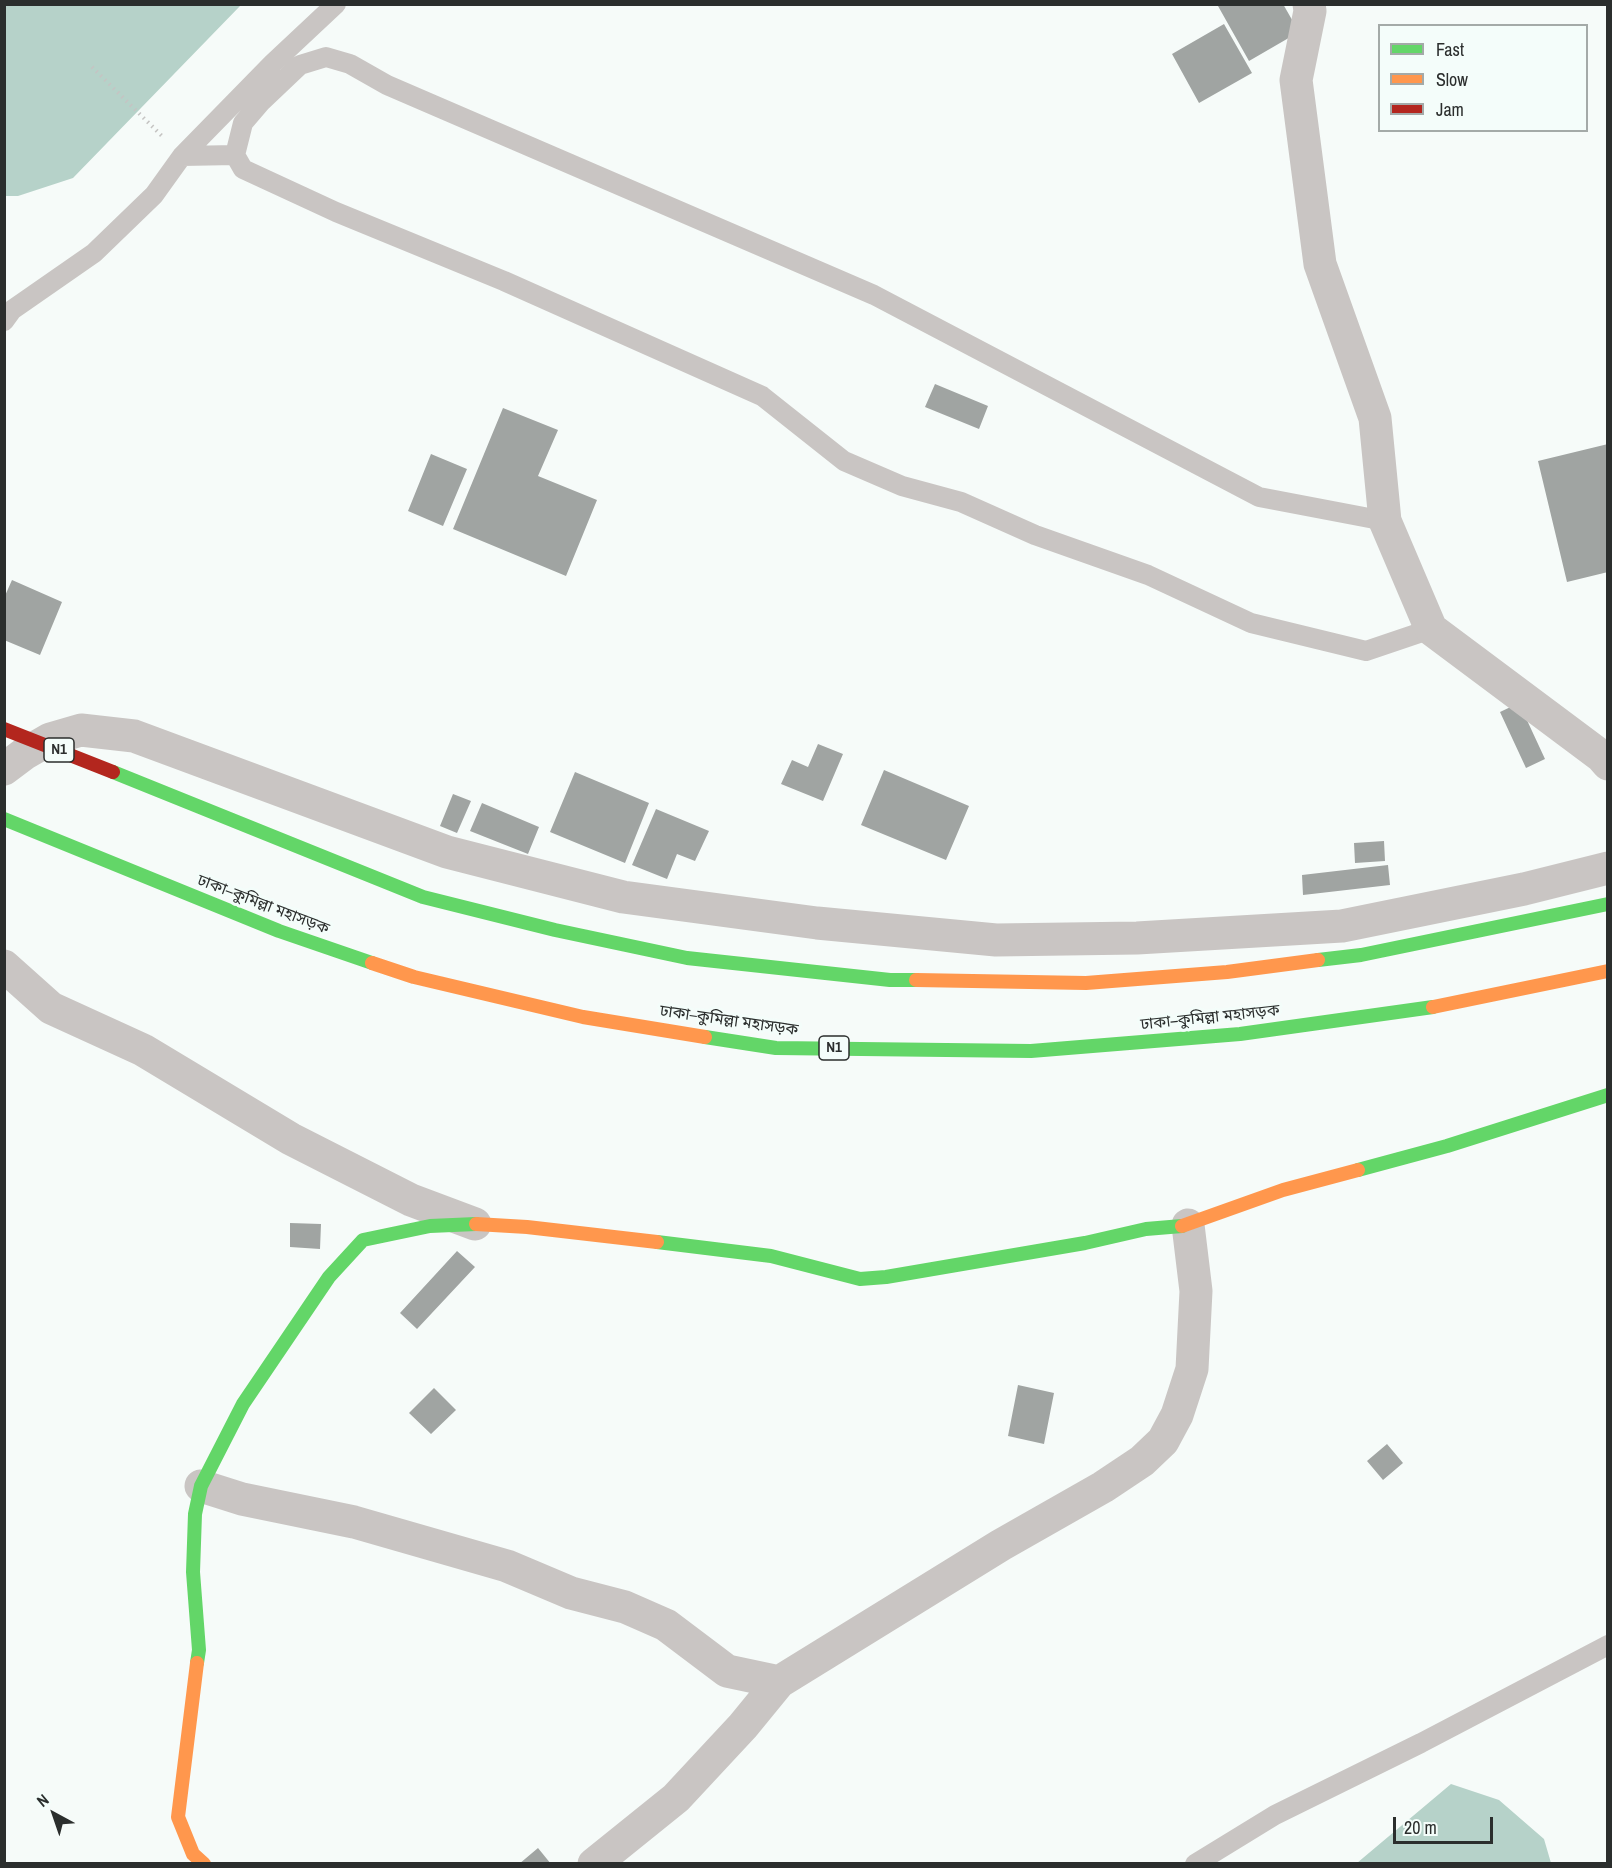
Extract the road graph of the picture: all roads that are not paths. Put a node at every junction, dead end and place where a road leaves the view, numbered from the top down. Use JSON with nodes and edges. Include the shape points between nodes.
{"nodes":[{"id":1,"x":336,"y":4,"type":"edge"},
{"id":2,"x":1309,"y":4,"type":"edge"},
{"id":3,"x":235,"y":155,"type":"junction"},
{"id":4,"x":182,"y":156,"type":"junction"},
{"id":5,"x":4,"y":321,"type":"edge"},
{"id":6,"x":1385,"y":521,"type":"junction"},
{"id":7,"x":1431,"y":629,"type":"junction"},
{"id":8,"x":4,"y":729,"type":"edge"},
{"id":9,"x":1608,"y":764,"type":"edge"},
{"id":10,"x":4,"y":769,"type":"edge"},
{"id":11,"x":4,"y":819,"type":"edge"},
{"id":12,"x":1608,"y":868,"type":"edge"},
{"id":13,"x":1608,"y":904,"type":"edge"},
{"id":14,"x":4,"y":966,"type":"edge"},
{"id":15,"x":1608,"y":971,"type":"edge"},
{"id":16,"x":1608,"y":1095,"type":"edge"},
{"id":17,"x":475,"y":1224,"type":"junction"},
{"id":18,"x":1188,"y":1225,"type":"junction"},
{"id":19,"x":201,"y":1486,"type":"junction"},
{"id":20,"x":1608,"y":1645,"type":"edge"},
{"id":21,"x":779,"y":1682,"type":"junction"},
{"id":22,"x":204,"y":1863,"type":"edge"},
{"id":23,"x":594,"y":1863,"type":"edge"},
{"id":24,"x":1195,"y":1863,"type":"edge"}],
"edges":[{"from":1,"to":4,"type":"lane"},
{"from":2,"to":6,"type":"street","via":[[1296,80],[1320,264],[1375,418]]},
{"from":3,"to":4,"type":"lane"},
{"from":3,"to":6,"type":"lane","via":[[243,123],[300,65],[326,57],[350,64],[387,85],[874,295],[1259,498]]},
{"from":3,"to":7,"type":"lane","via":[[243,169],[311,201],[762,396],[844,460],[902,486],[961,502],[1035,535],[1148,575],[1251,623],[1366,651]]},
{"from":4,"to":5,"type":"lane","via":[[154,195],[94,253],[12,310]]},
{"from":6,"to":7,"type":"street"},
{"from":7,"to":9,"type":"street"},
{"from":8,"to":13,"type":"main road","number":"N1","bridge":true,"via":[[423,897],[687,958],[890,980],[1086,983],[1227,972],[1361,955]]},
{"from":10,"to":12,"type":"street","via":[[50,739],[81,730],[134,736],[447,852],[623,897],[817,923],[996,940],[1137,938],[1342,926]]},
{"from":11,"to":15,"type":"main road","name":"ঢাকা–কুমিল্লা মহাসড়ক","number":"N1","via":[[279,931],[414,977],[583,1017],[776,1048],[1031,1051],[1240,1034],[1434,1007]]},
{"from":14,"to":17,"type":"street","via":[[51,1008],[143,1050],[291,1139],[411,1200]]},
{"from":16,"to":18,"type":"main road","via":[[1447,1146],[1283,1190]]},
{"from":17,"to":18,"type":"main road","via":[[747,1252],[860,1279]]},
{"from":17,"to":19,"type":"main road","via":[[430,1226],[363,1240],[329,1276],[243,1404]]},
{"from":18,"to":21,"type":"street","via":[[1196,1291],[1192,1369],[1177,1415],[1163,1442],[1103,1487]]},
{"from":19,"to":21,"type":"street","via":[[242,1499],[354,1522],[507,1566],[571,1593],[625,1607],[666,1625],[727,1671]]},
{"from":19,"to":22,"type":"main road","via":[[195,1514],[193,1572],[199,1650],[178,1817],[193,1854]]},
{"from":20,"to":24,"type":"lane","via":[[1275,1815]]},
{"from":21,"to":23,"type":"street","via":[[676,1798]]}]}
